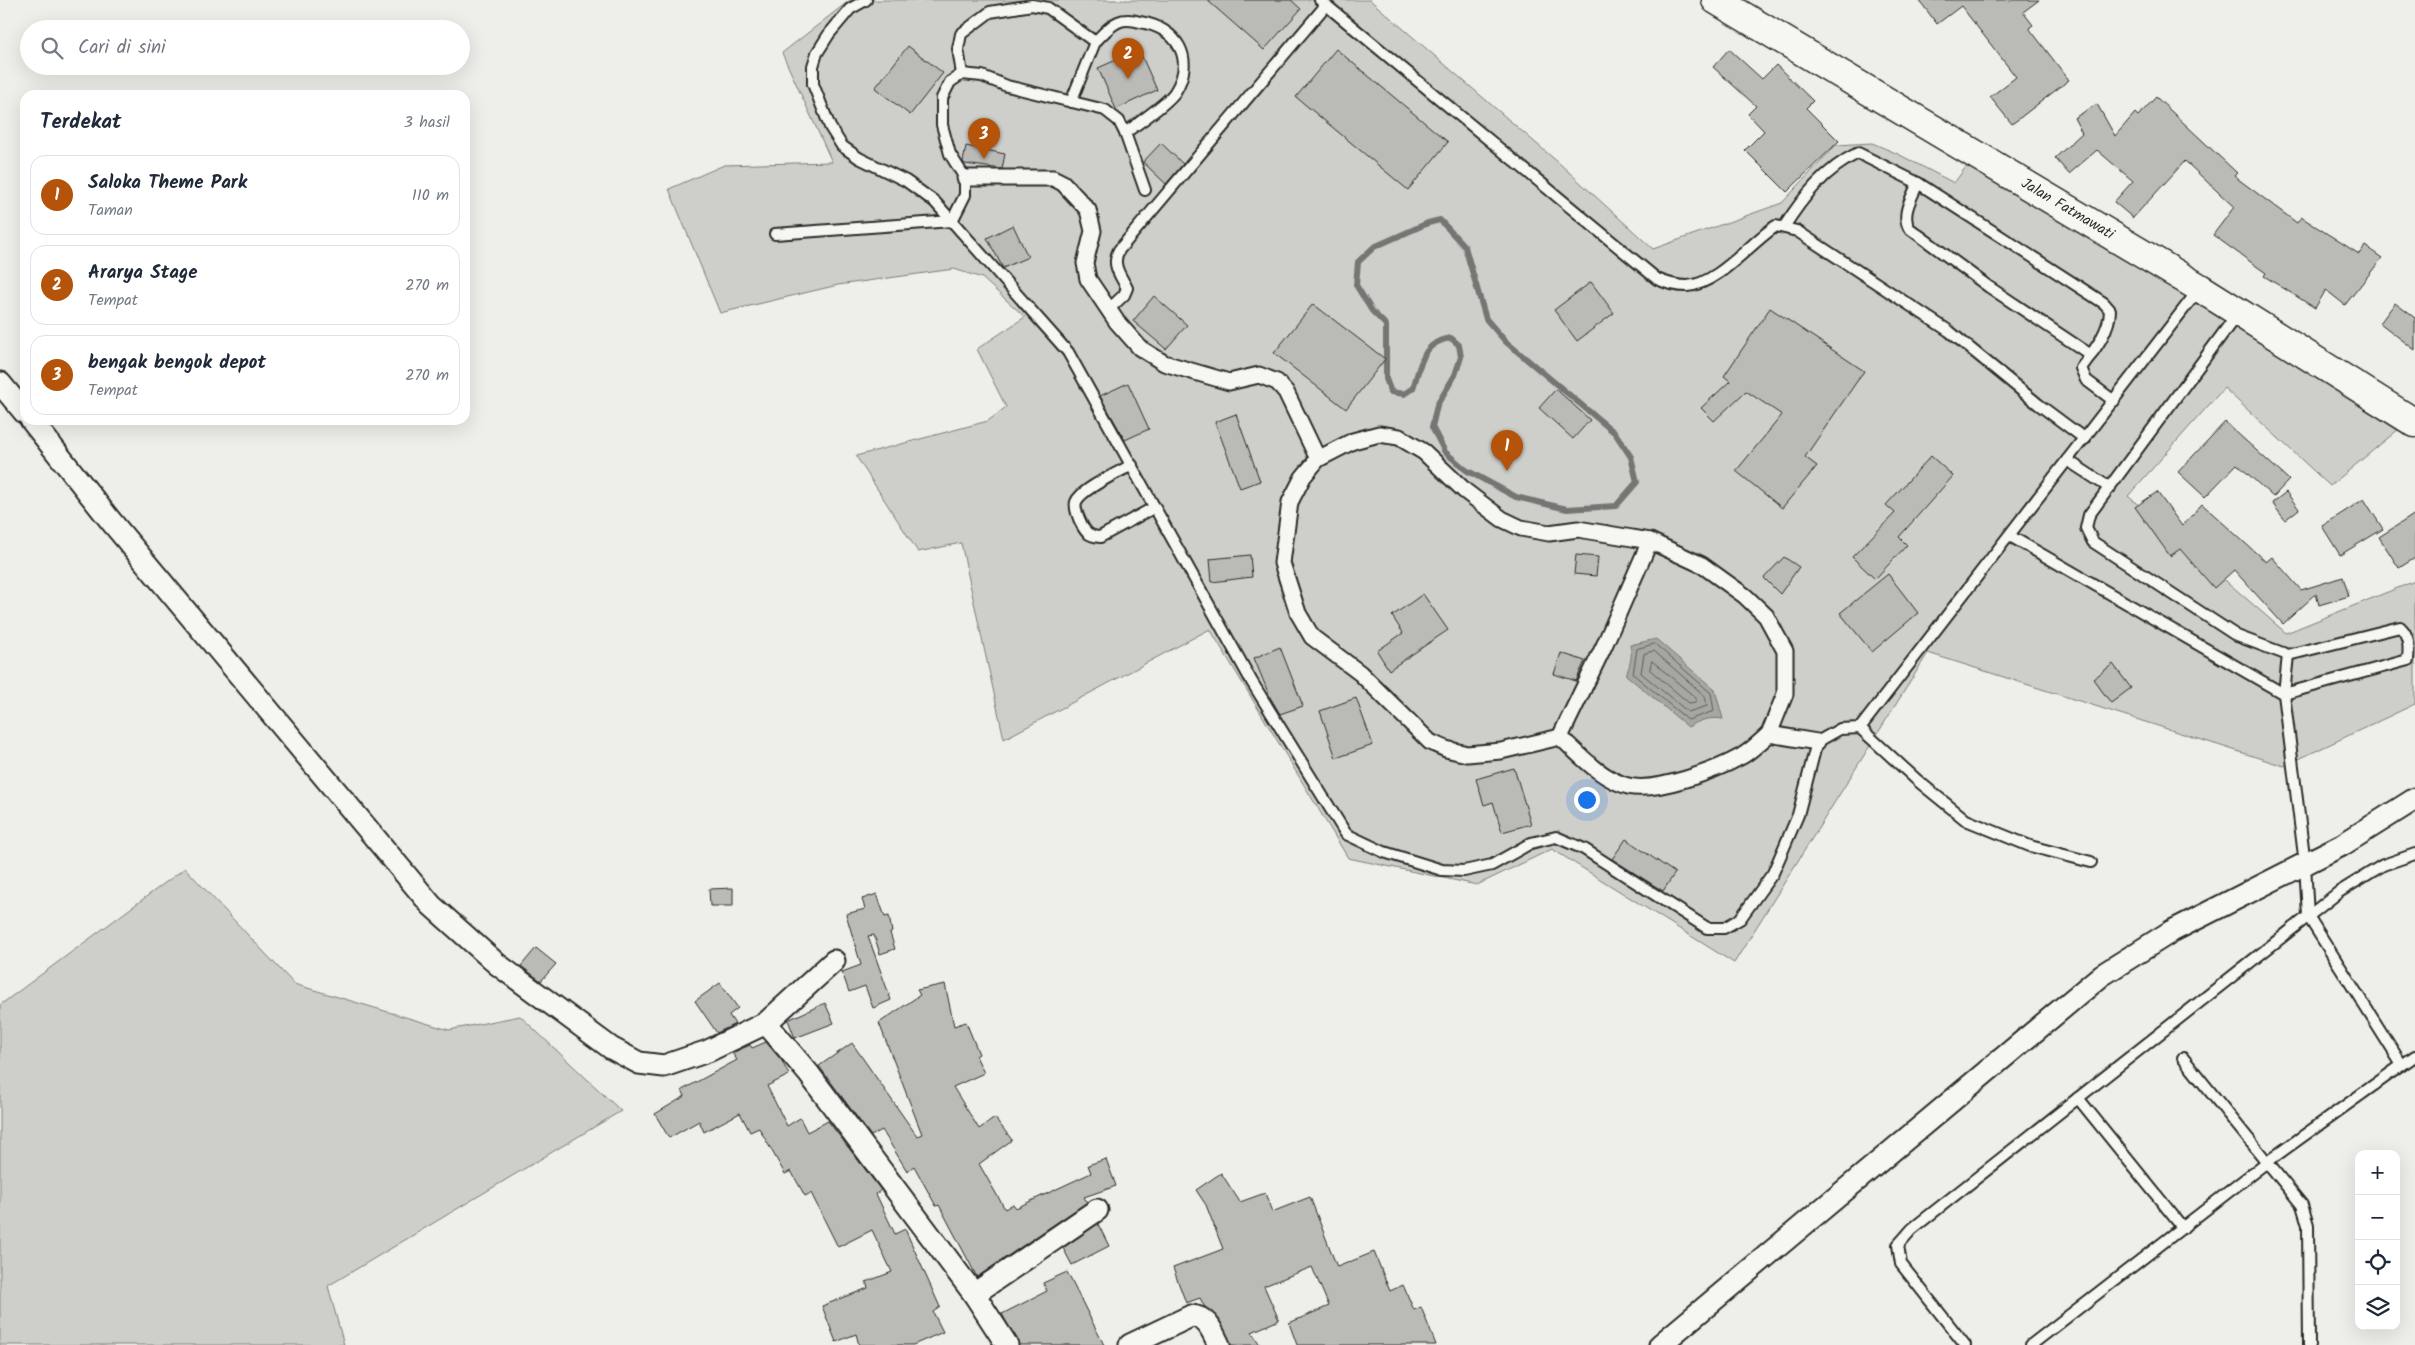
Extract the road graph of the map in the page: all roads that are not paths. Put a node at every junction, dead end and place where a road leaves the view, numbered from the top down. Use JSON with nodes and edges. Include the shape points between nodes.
{"nodes":[{"id":1,"x":866,"y":0,"type":"edge"},
{"id":2,"x":1717,"y":0,"type":"edge"},
{"id":3,"x":1323,"y":2,"type":"edge"},
{"id":4,"x":1095,"y":42,"type":"junction"},
{"id":5,"x":962,"y":74,"type":"junction"},
{"id":6,"x":1071,"y":102,"type":"junction"},
{"id":7,"x":1125,"y":133,"type":"junction"},
{"id":8,"x":965,"y":178,"type":"junction"},
{"id":9,"x":1918,"y":183,"type":"junction"},
{"id":10,"x":1145,"y":190,"type":"dead end"},
{"id":11,"x":952,"y":221,"type":"junction"},
{"id":12,"x":1784,"y":227,"type":"junction"},
{"id":13,"x":775,"y":234,"type":"dead end"},
{"id":14,"x":2200,"y":288,"type":"junction"},
{"id":15,"x":1108,"y":310,"type":"junction"},
{"id":16,"x":2238,"y":312,"type":"junction"},
{"id":17,"x":2091,"y":354,"type":"junction"},
{"id":18,"x":0,"y":383,"type":"edge"},
{"id":19,"x":2114,"y":401,"type":"junction"},
{"id":20,"x":20,"y":407,"type":"edge"},
{"id":21,"x":2415,"y":423,"type":"edge"},
{"id":22,"x":35,"y":425,"type":"edge"},
{"id":23,"x":2085,"y":439,"type":"junction"},
{"id":24,"x":1318,"y":458,"type":"junction"},
{"id":25,"x":2066,"y":460,"type":"junction"},
{"id":26,"x":1132,"y":465,"type":"junction"},
{"id":27,"x":2110,"y":488,"type":"junction"},
{"id":28,"x":1155,"y":507,"type":"junction"},
{"id":29,"x":2010,"y":536,"type":"junction"},
{"id":30,"x":1650,"y":541,"type":"junction"},
{"id":31,"x":2288,"y":655,"type":"junction"},
{"id":32,"x":2284,"y":694,"type":"junction"},
{"id":33,"x":1860,"y":728,"type":"junction"},
{"id":34,"x":1769,"y":734,"type":"junction"},
{"id":35,"x":1560,"y":737,"type":"junction"},
{"id":36,"x":1816,"y":742,"type":"junction"},
{"id":37,"x":2415,"y":799,"type":"edge"},
{"id":38,"x":2415,"y":854,"type":"edge"},
{"id":39,"x":2090,"y":862,"type":"dead end"},
{"id":40,"x":2305,"y":864,"type":"junction"},
{"id":41,"x":2308,"y":916,"type":"junction"},
{"id":42,"x":834,"y":962,"type":"dead end"},
{"id":43,"x":766,"y":1023,"type":"junction"},
{"id":44,"x":2415,"y":1056,"type":"edge"},
{"id":45,"x":2183,"y":1058,"type":"dead end"},
{"id":46,"x":2402,"y":1065,"type":"junction"},
{"id":47,"x":2078,"y":1098,"type":"junction"},
{"id":48,"x":2267,"y":1162,"type":"junction"},
{"id":49,"x":1097,"y":1210,"type":"dead end"},
{"id":50,"x":2183,"y":1228,"type":"junction"},
{"id":51,"x":974,"y":1294,"type":"junction"},
{"id":52,"x":1007,"y":1345,"type":"edge"},
{"id":53,"x":1130,"y":1345,"type":"edge"},
{"id":54,"x":1220,"y":1345,"type":"edge"},
{"id":55,"x":1660,"y":1345,"type":"edge"},
{"id":56,"x":1965,"y":1345,"type":"edge"},
{"id":57,"x":2031,"y":1345,"type":"edge"},
{"id":58,"x":2309,"y":1345,"type":"edge"}],
"edges":[{"from":1,"to":11,"type":"lane","via":[[850,9],[817,52],[813,84],[830,127],[842,146],[906,181],[936,202]]},
{"from":2,"to":14,"type":"highway","name":"Jalan Fatmawati"},
{"from":3,"to":12,"type":"lane","via":[[1657,279],[1688,286],[1710,279],[1764,233],[1776,226]]},
{"from":3,"to":15,"type":"lane","via":[[1119,250],[1115,264],[1127,288]]},
{"from":4,"to":5,"type":"lane","via":[[1048,8],[1032,5],[990,12],[961,34],[958,49]]},
{"from":4,"to":6,"type":"lane"},
{"from":4,"to":7,"type":"lane","via":[[1107,29],[1130,20],[1164,30],[1180,46],[1184,56],[1184,72],[1175,93]]},
{"from":5,"to":6,"type":"lane","via":[[982,76],[1007,86]]},
{"from":5,"to":8,"type":"lane","via":[[950,82],[942,98],[942,125],[950,154]]},
{"from":6,"to":7,"type":"lane","via":[[1105,110],[1119,121]]},
{"from":7,"to":10,"type":"lane"},
{"from":8,"to":11,"type":"lane","via":[[965,195]]},
{"from":8,"to":15,"type":"street","via":[[1054,178],[1062,184],[1088,210],[1093,231],[1085,264],[1088,280]]},
{"from":9,"to":12,"type":"lane","via":[[1858,153],[1845,159],[1816,183]]},
{"from":9,"to":17,"type":"lane","via":[[1906,213],[1905,222],[1909,228]]},
{"from":9,"to":17,"type":"lane","via":[[2104,303],[2110,310],[2110,320]]},
{"from":11,"to":13,"type":"lane"},
{"from":11,"to":26,"type":"lane","via":[[1068,352]]},
{"from":12,"to":23,"type":"lane","via":[[1797,232],[1949,332]]},
{"from":14,"to":16,"type":"highway","name":"Jalan Fatmawati"},
{"from":14,"to":19,"type":"lane"},
{"from":15,"to":24,"type":"street","via":[[1140,348],[1164,363],[1229,382],[1259,375],[1277,382],[1286,392]]},
{"from":16,"to":21,"type":"highway","name":"Jalan Fatmawati"},
{"from":16,"to":27,"type":"lane"},
{"from":17,"to":19,"type":"lane","via":[[2081,368],[2082,373],[2086,380]]},
{"from":18,"to":20,"type":"street"},
{"from":19,"to":23,"type":"lane"},
{"from":22,"to":43,"type":"street","via":[[116,528],[431,905],[497,964],[611,1048],[639,1063],[664,1066],[708,1051]]},
{"from":23,"to":25,"type":"lane"},
{"from":24,"to":30,"type":"street","via":[[1353,441],[1379,434],[1399,437],[1424,452],[1465,491],[1521,528],[1549,533],[1578,529]]},
{"from":24,"to":35,"type":"street","via":[[1290,502],[1282,563],[1298,613],[1312,636],[1360,673],[1430,742],[1446,749],[1467,754],[1501,751]]},
{"from":25,"to":27,"type":"lane"},
{"from":25,"to":29,"type":"lane"},
{"from":26,"to":28,"type":"lane"},
{"from":26,"to":28,"type":"lane","via":[[1081,494],[1075,504],[1085,532],[1100,537]]},
{"from":27,"to":31,"type":"lane","via":[[2090,515],[2086,528],[2093,542],[2237,636]]},
{"from":28,"to":36,"type":"lane","via":[[1252,682],[1346,834],[1384,852],[1442,870],[1464,871],[1492,865],[1531,842],[1556,837],[1584,849],[1707,928],[1724,928],[1740,919],[1773,873],[1798,815]]},
{"from":29,"to":32,"type":"lane"},
{"from":29,"to":33,"type":"lane"},
{"from":30,"to":34,"type":"street","via":[[1702,565],[1745,596],[1766,616],[1785,651],[1785,694]]},
{"from":30,"to":35,"type":"street"},
{"from":31,"to":32,"type":"lane"},
{"from":31,"to":32,"type":"lane","via":[[2400,627],[2405,631],[2409,646],[2408,660]]},
{"from":32,"to":40,"type":"lane"},
{"from":33,"to":36,"type":"lane","via":[[1840,728]]},
{"from":33,"to":39,"type":"lane","via":[[1918,782],[1966,820],[2030,846]]},
{"from":34,"to":35,"type":"street","via":[[1742,756],[1696,775],[1650,788],[1628,786],[1602,774]]},
{"from":34,"to":36,"type":"street"},
{"from":37,"to":40,"type":"street"},
{"from":38,"to":41,"type":"lane","via":[[2383,865]]},
{"from":40,"to":41,"type":"lane"},
{"from":40,"to":55,"type":"street","via":[[2172,931],[2102,975]]},
{"from":41,"to":46,"type":"lane"},
{"from":41,"to":47,"type":"lane"},
{"from":42,"to":43,"type":"street"},
{"from":43,"to":51,"type":"street","via":[[809,1074]]},
{"from":44,"to":46,"type":"lane"},
{"from":45,"to":48,"type":"lane"},
{"from":46,"to":48,"type":"lane"},
{"from":47,"to":50,"type":"lane"},
{"from":47,"to":56,"type":"lane","via":[[1912,1229],[1898,1245],[1901,1264]]},
{"from":48,"to":50,"type":"lane"},
{"from":48,"to":58,"type":"lane","via":[[2302,1205],[2308,1225]]},
{"from":49,"to":51,"type":"street"},
{"from":50,"to":57,"type":"lane"},
{"from":51,"to":52,"type":"street"},
{"from":53,"to":54,"type":"street","via":[[1191,1316],[1206,1321]]}]}
